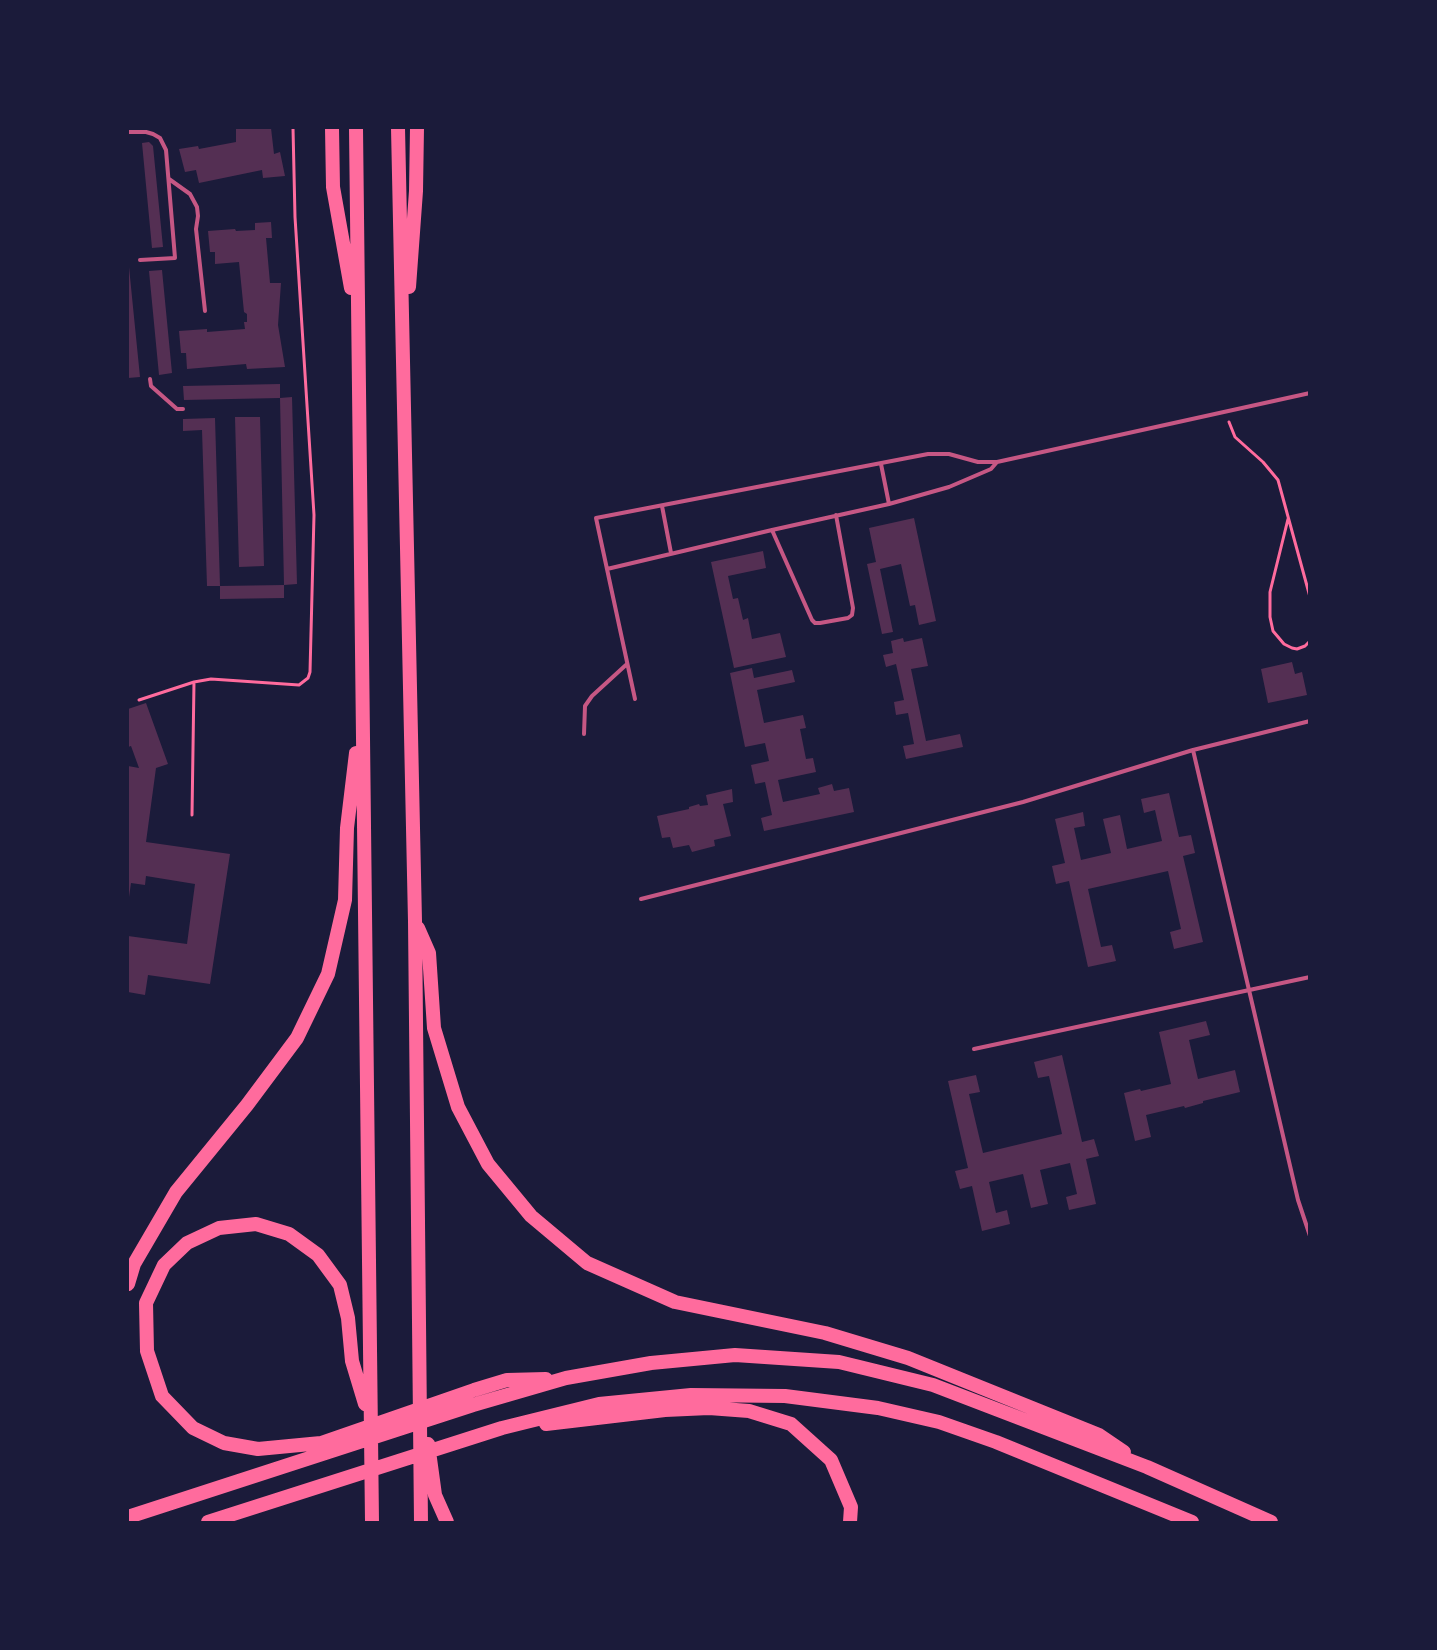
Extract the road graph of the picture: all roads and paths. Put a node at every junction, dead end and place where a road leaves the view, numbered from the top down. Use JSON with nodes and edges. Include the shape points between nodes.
{"nodes":[{"id":1,"x":293,"y":128,"type":"edge"},
{"id":2,"x":332,"y":128,"type":"edge"},
{"id":3,"x":356,"y":128,"type":"edge"},
{"id":4,"x":398,"y":128,"type":"edge"},
{"id":5,"x":417,"y":128,"type":"edge"},
{"id":6,"x":128,"y":132,"type":"edge"},
{"id":7,"x":168,"y":179,"type":"junction"},
{"id":8,"x":140,"y":260,"type":"dead end"},
{"id":9,"x":205,"y":311,"type":"dead end"},
{"id":10,"x":358,"y":325,"type":"junction"},
{"id":11,"x":403,"y":373,"type":"junction"},
{"id":12,"x":150,"y":379,"type":"dead end"},
{"id":13,"x":1310,"y":393,"type":"edge"},
{"id":14,"x":183,"y":409,"type":"dead end"},
{"id":15,"x":1226,"y":412,"type":"junction"},
{"id":16,"x":997,"y":462,"type":"junction"},
{"id":17,"x":881,"y":464,"type":"junction"},
{"id":18,"x":889,"y":504,"type":"junction"},
{"id":19,"x":662,"y":506,"type":"junction"},
{"id":20,"x":836,"y":515,"type":"junction"},
{"id":21,"x":1288,"y":517,"type":"junction"},
{"id":22,"x":772,"y":530,"type":"junction"},
{"id":23,"x":671,"y":553,"type":"junction"},
{"id":24,"x":607,"y":569,"type":"junction"},
{"id":25,"x":1310,"y":597,"type":"edge"},
{"id":26,"x":1310,"y":641,"type":"edge"},
{"id":27,"x":627,"y":664,"type":"junction"},
{"id":28,"x":194,"y":682,"type":"junction"},
{"id":29,"x":634,"y":699,"type":"dead end"},
{"id":30,"x":139,"y":700,"type":"dead end"},
{"id":31,"x":363,"y":700,"type":"junction"},
{"id":32,"x":1310,"y":721,"type":"edge"},
{"id":33,"x":584,"y":734,"type":"dead end"},
{"id":34,"x":1193,"y":750,"type":"junction"},
{"id":35,"x":192,"y":815,"type":"dead end"},
{"id":36,"x":641,"y":899,"type":"dead end"},
{"id":37,"x":415,"y":921,"type":"junction"},
{"id":38,"x":1310,"y":977,"type":"edge"},
{"id":39,"x":1249,"y":990,"type":"junction"},
{"id":40,"x":974,"y":1049,"type":"dead end"},
{"id":41,"x":1310,"y":1236,"type":"edge"},
{"id":42,"x":128,"y":1284,"type":"edge"},
{"id":43,"x":566,"y":1378,"type":"junction"},
{"id":44,"x":420,"y":1379,"type":"junction"},
{"id":45,"x":370,"y":1421,"type":"junction"},
{"id":46,"x":502,"y":1428,"type":"junction"},
{"id":47,"x":321,"y":1449,"type":"junction"},
{"id":48,"x":1147,"y":1467,"type":"junction"},
{"id":49,"x":128,"y":1517,"type":"edge"},
{"id":50,"x":208,"y":1522,"type":"edge"},
{"id":51,"x":372,"y":1522,"type":"edge"},
{"id":52,"x":421,"y":1522,"type":"edge"},
{"id":53,"x":447,"y":1522,"type":"edge"},
{"id":54,"x":850,"y":1522,"type":"edge"},
{"id":55,"x":1192,"y":1522,"type":"edge"},
{"id":56,"x":1271,"y":1522,"type":"edge"}],
"edges":[{"from":1,"to":28,"type":"path","via":[[314,515],[310,672],[304,682],[295,685],[211,678]]},
{"from":2,"to":10,"type":"highway","via":[[333,187]]},
{"from":3,"to":10,"type":"highway"},
{"from":4,"to":11,"type":"highway"},
{"from":5,"to":11,"type":"highway"},
{"from":6,"to":7,"type":"lane","via":[[146,132],[160,138],[166,150]]},
{"from":7,"to":8,"type":"lane","via":[[175,258]]},
{"from":7,"to":9,"type":"lane","via":[[190,194],[197,207]]},
{"from":10,"to":31,"type":"highway"},
{"from":11,"to":37,"type":"highway"},
{"from":12,"to":14,"type":"lane","via":[[152,386],[177,409]]},
{"from":13,"to":15,"type":"lane"},
{"from":15,"to":16,"type":"lane"},
{"from":15,"to":21,"type":"path","via":[[1235,437],[1278,480]]},
{"from":16,"to":17,"type":"lane","via":[[928,454]]},
{"from":16,"to":18,"type":"lane","via":[[992,469],[949,487]]},
{"from":17,"to":18,"type":"lane"},
{"from":17,"to":19,"type":"lane"},
{"from":18,"to":20,"type":"lane"},
{"from":19,"to":23,"type":"lane"},
{"from":19,"to":24,"type":"lane","via":[[596,518]]},
{"from":20,"to":22,"type":"lane"},
{"from":20,"to":22,"type":"lane","via":[[852,609],[848,618],[820,623],[812,620]]},
{"from":21,"to":25,"type":"path"},
{"from":21,"to":26,"type":"path","via":[[1270,592],[1270,617],[1273,632],[1284,644],[1297,649]]},
{"from":22,"to":23,"type":"lane"},
{"from":23,"to":24,"type":"lane"},
{"from":24,"to":27,"type":"lane"},
{"from":27,"to":29,"type":"lane"},
{"from":27,"to":33,"type":"lane","via":[[585,706]]},
{"from":28,"to":30,"type":"path"},
{"from":28,"to":35,"type":"path"},
{"from":31,"to":42,"type":"highway","via":[[347,828],[345,900],[328,974],[297,1038],[176,1192],[134,1264]]},
{"from":31,"to":45,"type":"highway"},
{"from":32,"to":34,"type":"lane"},
{"from":34,"to":36,"type":"lane","via":[[1023,802]]},
{"from":34,"to":39,"type":"lane"},
{"from":37,"to":44,"type":"highway"},
{"from":37,"to":48,"type":"highway","via":[[429,954],[434,1028],[458,1107],[488,1164],[531,1216],[587,1263],[675,1302],[825,1334],[908,1358],[1099,1435]]},
{"from":38,"to":39,"type":"lane"},
{"from":39,"to":40,"type":"lane"},
{"from":39,"to":41,"type":"lane"},
{"from":43,"to":47,"type":"highway"},
{"from":43,"to":47,"type":"highway","via":[[507,1380]]},
{"from":43,"to":48,"type":"highway","via":[[651,1362],[735,1355],[839,1362],[933,1385]]},
{"from":44,"to":52,"type":"highway"},
{"from":44,"to":53,"type":"highway","via":[[435,1495]]},
{"from":45,"to":47,"type":"highway","via":[[352,1361],[340,1285],[318,1255],[289,1234],[256,1224],[219,1228],[187,1243],[164,1265],[146,1303],[147,1351],[162,1396],[193,1428],[224,1443],[258,1449]]},
{"from":45,"to":51,"type":"highway"},
{"from":46,"to":50,"type":"highway"},
{"from":46,"to":54,"type":"highway","via":[[666,1410],[749,1411],[790,1424],[831,1460],[851,1507]]},
{"from":46,"to":55,"type":"highway","via":[[599,1404],[691,1395],[784,1396],[878,1408],[939,1422],[996,1442]]},
{"from":47,"to":49,"type":"highway"},
{"from":48,"to":56,"type":"highway"}]}
